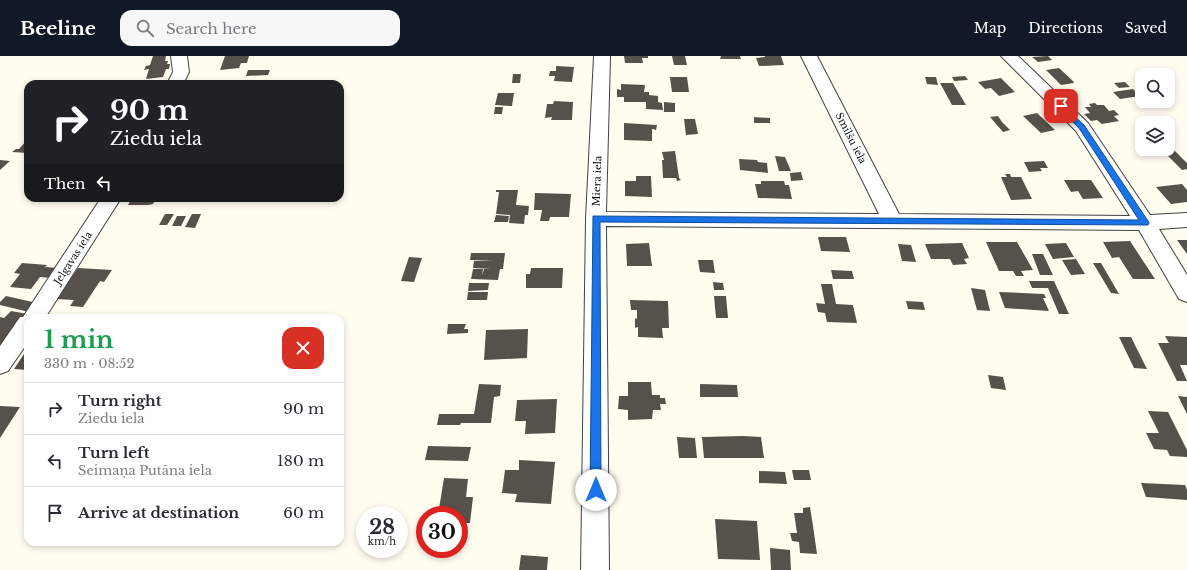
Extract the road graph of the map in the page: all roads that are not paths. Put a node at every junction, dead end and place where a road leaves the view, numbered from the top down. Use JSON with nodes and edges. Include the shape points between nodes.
{"nodes":[{"id":1,"x":179,"y":56,"type":"edge"},
{"id":2,"x":602,"y":56,"type":"edge"},
{"id":3,"x":809,"y":56,"type":"edge"},
{"id":4,"x":1009,"y":56,"type":"edge"},
{"id":5,"x":177,"y":80,"type":"edge"},
{"id":6,"x":109,"y":202,"type":"edge"},
{"id":7,"x":596,"y":218,"type":"junction"},
{"id":8,"x":892,"y":220,"type":"junction"},
{"id":9,"x":1187,"y":220,"type":"edge"},
{"id":10,"x":1145,"y":223,"type":"junction"},
{"id":11,"x":1187,"y":293,"type":"edge"},
{"id":12,"x":35,"y":314,"type":"edge"},
{"id":13,"x":24,"y":330,"type":"edge"},
{"id":14,"x":0,"y":364,"type":"edge"},
{"id":15,"x":595,"y":570,"type":"edge"}],
"edges":[{"from":1,"to":5,"type":"street","via":[[181,72]]},
{"from":2,"to":7,"type":"street","name":"Miera iela"},
{"from":3,"to":8,"type":"street","name":"Smilšu iela"},
{"from":4,"to":10,"type":"street","via":[[1082,127]]},
{"from":6,"to":12,"type":"street","name":"Jelgavas iela"},
{"from":7,"to":8,"type":"street"},
{"from":7,"to":15,"type":"street","name":"Miera iela"},
{"from":8,"to":10,"type":"street"},
{"from":9,"to":10,"type":"street"},
{"from":10,"to":11,"type":"street"},
{"from":13,"to":14,"type":"street"}]}
